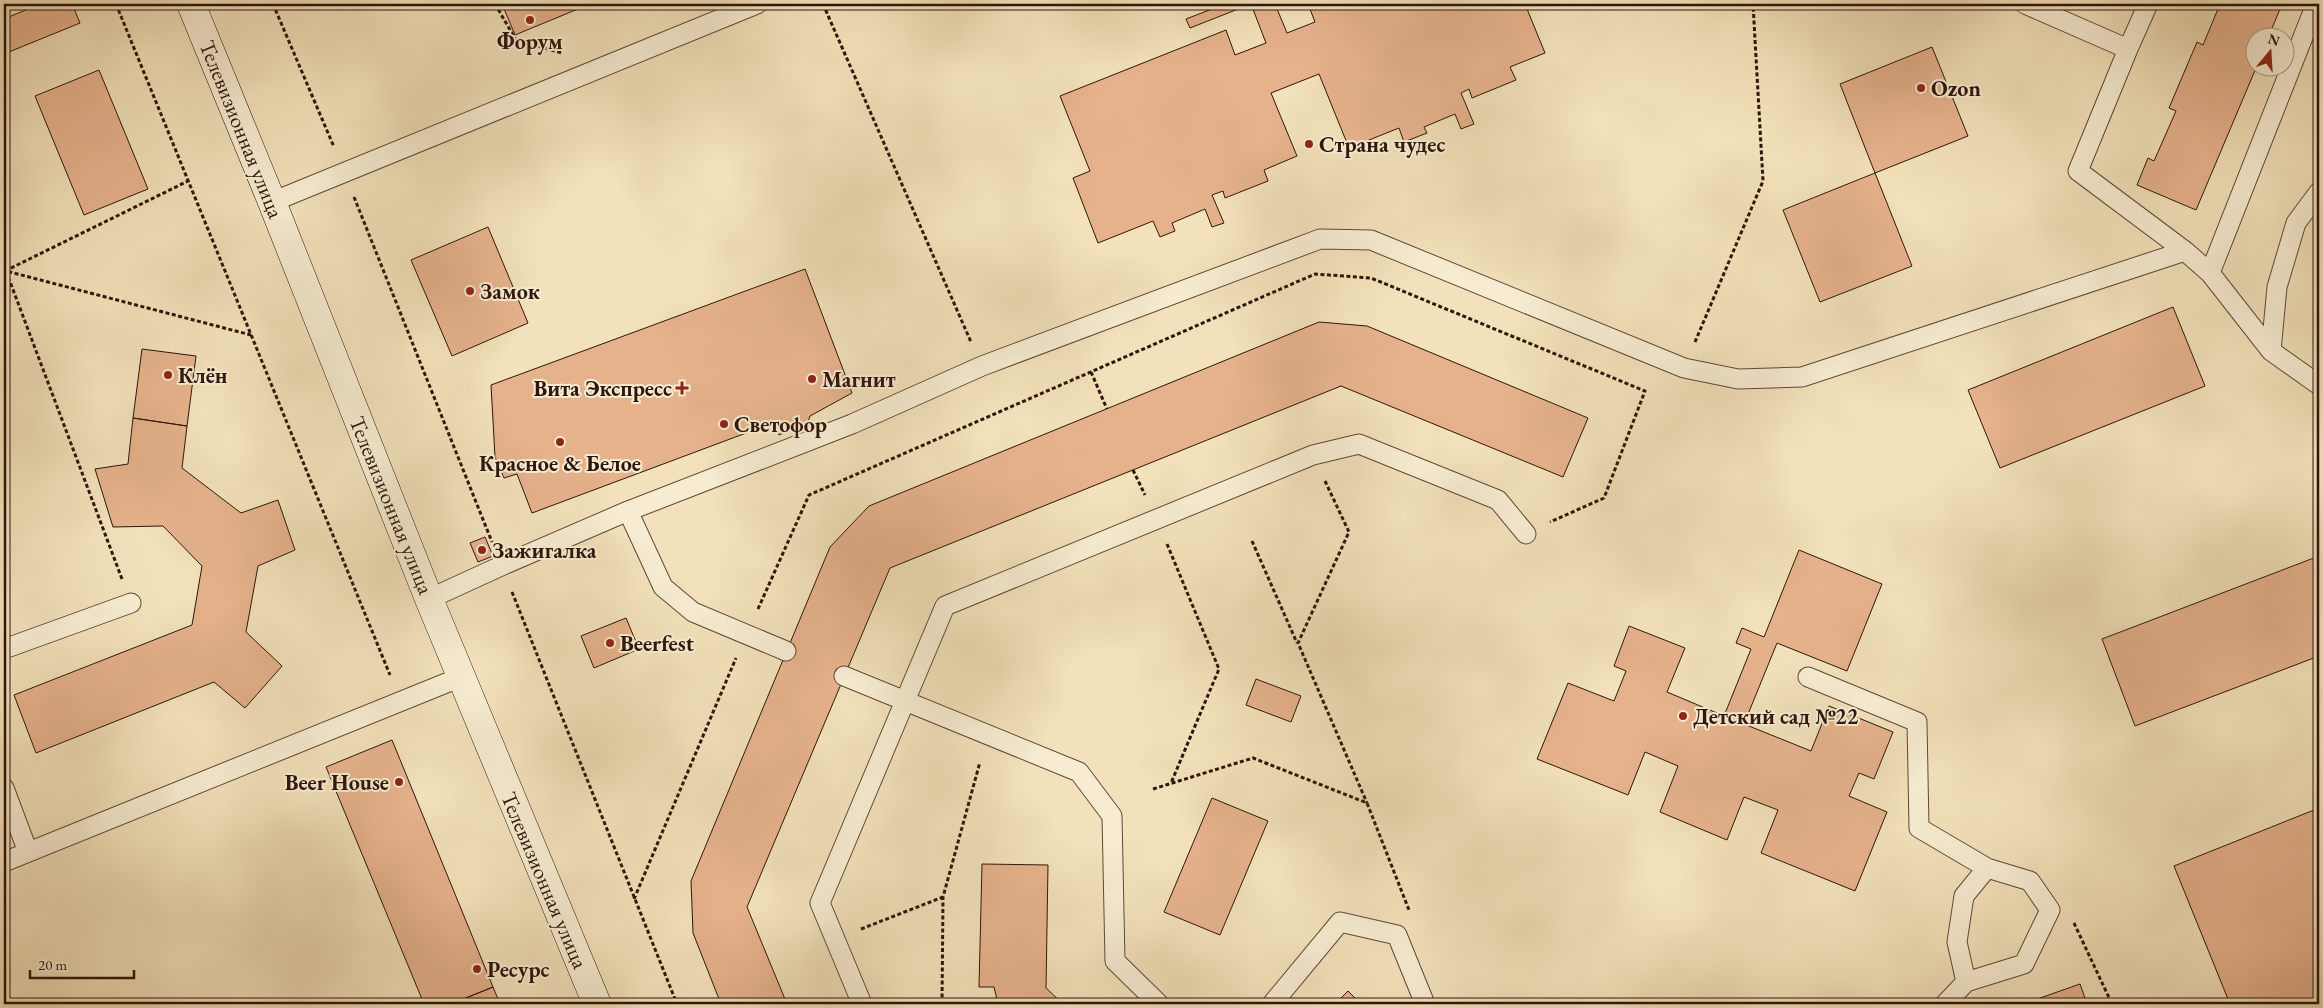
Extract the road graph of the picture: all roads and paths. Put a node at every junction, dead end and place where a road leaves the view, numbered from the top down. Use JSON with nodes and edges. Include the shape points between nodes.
{"nodes":[{"id":1,"x":116,"y":4,"type":"edge"},
{"id":2,"x":191,"y":4,"type":"edge"},
{"id":3,"x":273,"y":4,"type":"edge"},
{"id":4,"x":495,"y":4,"type":"edge"},
{"id":5,"x":758,"y":4,"type":"edge"},
{"id":6,"x":823,"y":4,"type":"edge"},
{"id":7,"x":1753,"y":4,"type":"edge"},
{"id":8,"x":2025,"y":4,"type":"edge"},
{"id":9,"x":2148,"y":4,"type":"edge"},
{"id":10,"x":2316,"y":4,"type":"edge"},
{"id":11,"x":2128,"y":50,"type":"junction"},
{"id":12,"x":606,"y":66,"type":"junction"},
{"id":13,"x":344,"y":173,"type":"junction"},
{"id":14,"x":188,"y":182,"type":"junction"},
{"id":15,"x":2319,"y":192,"type":"edge"},
{"id":16,"x":272,"y":202,"type":"junction"},
{"id":17,"x":2185,"y":250,"type":"junction"},
{"id":18,"x":5,"y":271,"type":"edge"},
{"id":19,"x":2210,"y":273,"type":"junction"},
{"id":20,"x":251,"y":335,"type":"junction"},
{"id":21,"x":2271,"y":351,"type":"junction"},
{"id":22,"x":982,"y":366,"type":"junction"},
{"id":23,"x":1684,"y":368,"type":"junction"},
{"id":24,"x":1090,"y":372,"type":"junction"},
{"id":25,"x":2319,"y":385,"type":"edge"},
{"id":26,"x":1107,"y":409,"type":"dead end"},
{"id":27,"x":1312,"y":455,"type":"junction"},
{"id":28,"x":628,"y":511,"type":"junction"},
{"id":29,"x":1156,"y":518,"type":"junction"},
{"id":30,"x":1526,"y":534,"type":"joint"},
{"id":31,"x":1252,"y":541,"type":"dead end"},
{"id":32,"x":501,"y":566,"type":"junction"},
{"id":33,"x":429,"y":599,"type":"junction"},
{"id":34,"x":132,"y":603,"type":"joint"},
{"id":35,"x":746,"y":634,"type":"junction"},
{"id":36,"x":1298,"y":643,"type":"junction"},
{"id":37,"x":4,"y":649,"type":"edge"},
{"id":38,"x":786,"y":651,"type":"dead end"},
{"id":39,"x":844,"y":676,"type":"dead end"},
{"id":40,"x":461,"y":677,"type":"junction"},
{"id":41,"x":1808,"y":677,"type":"dead end"},
{"id":42,"x":905,"y":701,"type":"junction"},
{"id":43,"x":400,"y":702,"type":"junction"},
{"id":44,"x":988,"y":735,"type":"junction"},
{"id":45,"x":1171,"y":783,"type":"junction"},
{"id":46,"x":4,"y":788,"type":"edge"},
{"id":47,"x":1153,"y":788,"type":"dead end"},
{"id":48,"x":1367,"y":804,"type":"junction"},
{"id":49,"x":28,"y":852,"type":"junction"},
{"id":50,"x":4,"y":862,"type":"edge"},
{"id":51,"x":1987,"y":868,"type":"junction"},
{"id":52,"x":943,"y":897,"type":"junction"},
{"id":53,"x":634,"y":899,"type":"junction"},
{"id":54,"x":2050,"y":910,"type":"junction"},
{"id":55,"x":1413,"y":919,"type":"dead end"},
{"id":56,"x":835,"y":940,"type":"junction"},
{"id":57,"x":1966,"y":982,"type":"junction"},
{"id":58,"x":597,"y":1004,"type":"edge"},
{"id":59,"x":677,"y":1004,"type":"edge"},
{"id":60,"x":862,"y":1004,"type":"edge"},
{"id":61,"x":942,"y":1004,"type":"edge"},
{"id":62,"x":1160,"y":1004,"type":"edge"},
{"id":63,"x":1272,"y":1004,"type":"edge"},
{"id":64,"x":1425,"y":1004,"type":"edge"},
{"id":65,"x":1945,"y":1004,"type":"edge"},
{"id":66,"x":2112,"y":1004,"type":"edge"}],
"edges":[{"from":1,"to":14,"type":"path"},
{"from":2,"to":16,"type":"street","name":"Телевизионная улица"},
{"from":3,"to":13,"type":"path"},
{"from":4,"to":12,"type":"path","via":[[516,40]]},
{"from":5,"to":12,"type":"lane"},
{"from":6,"to":22,"type":"path"},
{"from":7,"to":23,"type":"path","via":[[1763,181]]},
{"from":8,"to":11,"type":"lane"},
{"from":9,"to":11,"type":"lane"},
{"from":10,"to":19,"type":"lane"},
{"from":11,"to":17,"type":"lane","via":[[2078,172]]},
{"from":12,"to":13,"type":"lane"},
{"from":13,"to":16,"type":"lane"},
{"from":13,"to":32,"type":"path"},
{"from":14,"to":18,"type":"path"},
{"from":14,"to":20,"type":"path"},
{"from":15,"to":21,"type":"lane","via":[[2296,223],[2277,287]]},
{"from":16,"to":33,"type":"street","name":"Телевизионная улица"},
{"from":17,"to":19,"type":"lane"},
{"from":17,"to":23,"type":"lane","via":[[1802,377],[1738,379]]},
{"from":18,"to":20,"type":"path"},
{"from":18,"to":34,"type":"path"},
{"from":19,"to":21,"type":"lane"},
{"from":20,"to":43,"type":"path"},
{"from":21,"to":25,"type":"lane"},
{"from":22,"to":23,"type":"lane","via":[[1320,239],[1371,240]]},
{"from":22,"to":28,"type":"lane","via":[[852,424]]},
{"from":24,"to":26,"type":"path"},
{"from":24,"to":30,"type":"path","via":[[1315,274],[1371,278],[1645,390],[1604,498]]},
{"from":24,"to":35,"type":"path","via":[[809,495]]},
{"from":27,"to":29,"type":"lane"},
{"from":27,"to":30,"type":"lane","via":[[1359,444],[1498,500]]},
{"from":27,"to":36,"type":"path","via":[[1350,532]]},
{"from":28,"to":32,"type":"lane"},
{"from":28,"to":35,"type":"lane","via":[[663,587],[693,612]]},
{"from":29,"to":42,"type":"lane","via":[[945,606]]},
{"from":29,"to":45,"type":"path","via":[[1219,669]]},
{"from":31,"to":36,"type":"path"},
{"from":32,"to":33,"type":"lane"},
{"from":32,"to":53,"type":"path"},
{"from":33,"to":40,"type":"street","name":"Телевизионная улица"},
{"from":34,"to":37,"type":"lane"},
{"from":35,"to":38,"type":"lane"},
{"from":35,"to":53,"type":"path"},
{"from":36,"to":48,"type":"path"},
{"from":39,"to":42,"type":"lane"},
{"from":40,"to":43,"type":"lane"},
{"from":40,"to":58,"type":"street","name":"Телевизионная улица"},
{"from":41,"to":51,"type":"lane","via":[[1917,722],[1919,828]]},
{"from":42,"to":44,"type":"lane"},
{"from":42,"to":56,"type":"lane","via":[[820,903]]},
{"from":43,"to":49,"type":"lane"},
{"from":44,"to":52,"type":"path"},
{"from":44,"to":62,"type":"lane","via":[[1079,772],[1112,816],[1115,961]]},
{"from":45,"to":47,"type":"path"},
{"from":45,"to":48,"type":"path","via":[[1253,758]]},
{"from":46,"to":49,"type":"lane"},
{"from":48,"to":55,"type":"path"},
{"from":49,"to":50,"type":"lane"},
{"from":51,"to":54,"type":"lane","via":[[2030,881]]},
{"from":51,"to":57,"type":"lane","via":[[1964,896],[1956,942]]},
{"from":52,"to":56,"type":"path"},
{"from":52,"to":61,"type":"path"},
{"from":53,"to":59,"type":"path"},
{"from":54,"to":57,"type":"lane","via":[[2024,964]]},
{"from":54,"to":66,"type":"path","via":[[2073,921]]},
{"from":56,"to":60,"type":"lane"},
{"from":57,"to":65,"type":"lane"},
{"from":63,"to":64,"type":"lane","via":[[1340,922],[1397,935]]}]}
